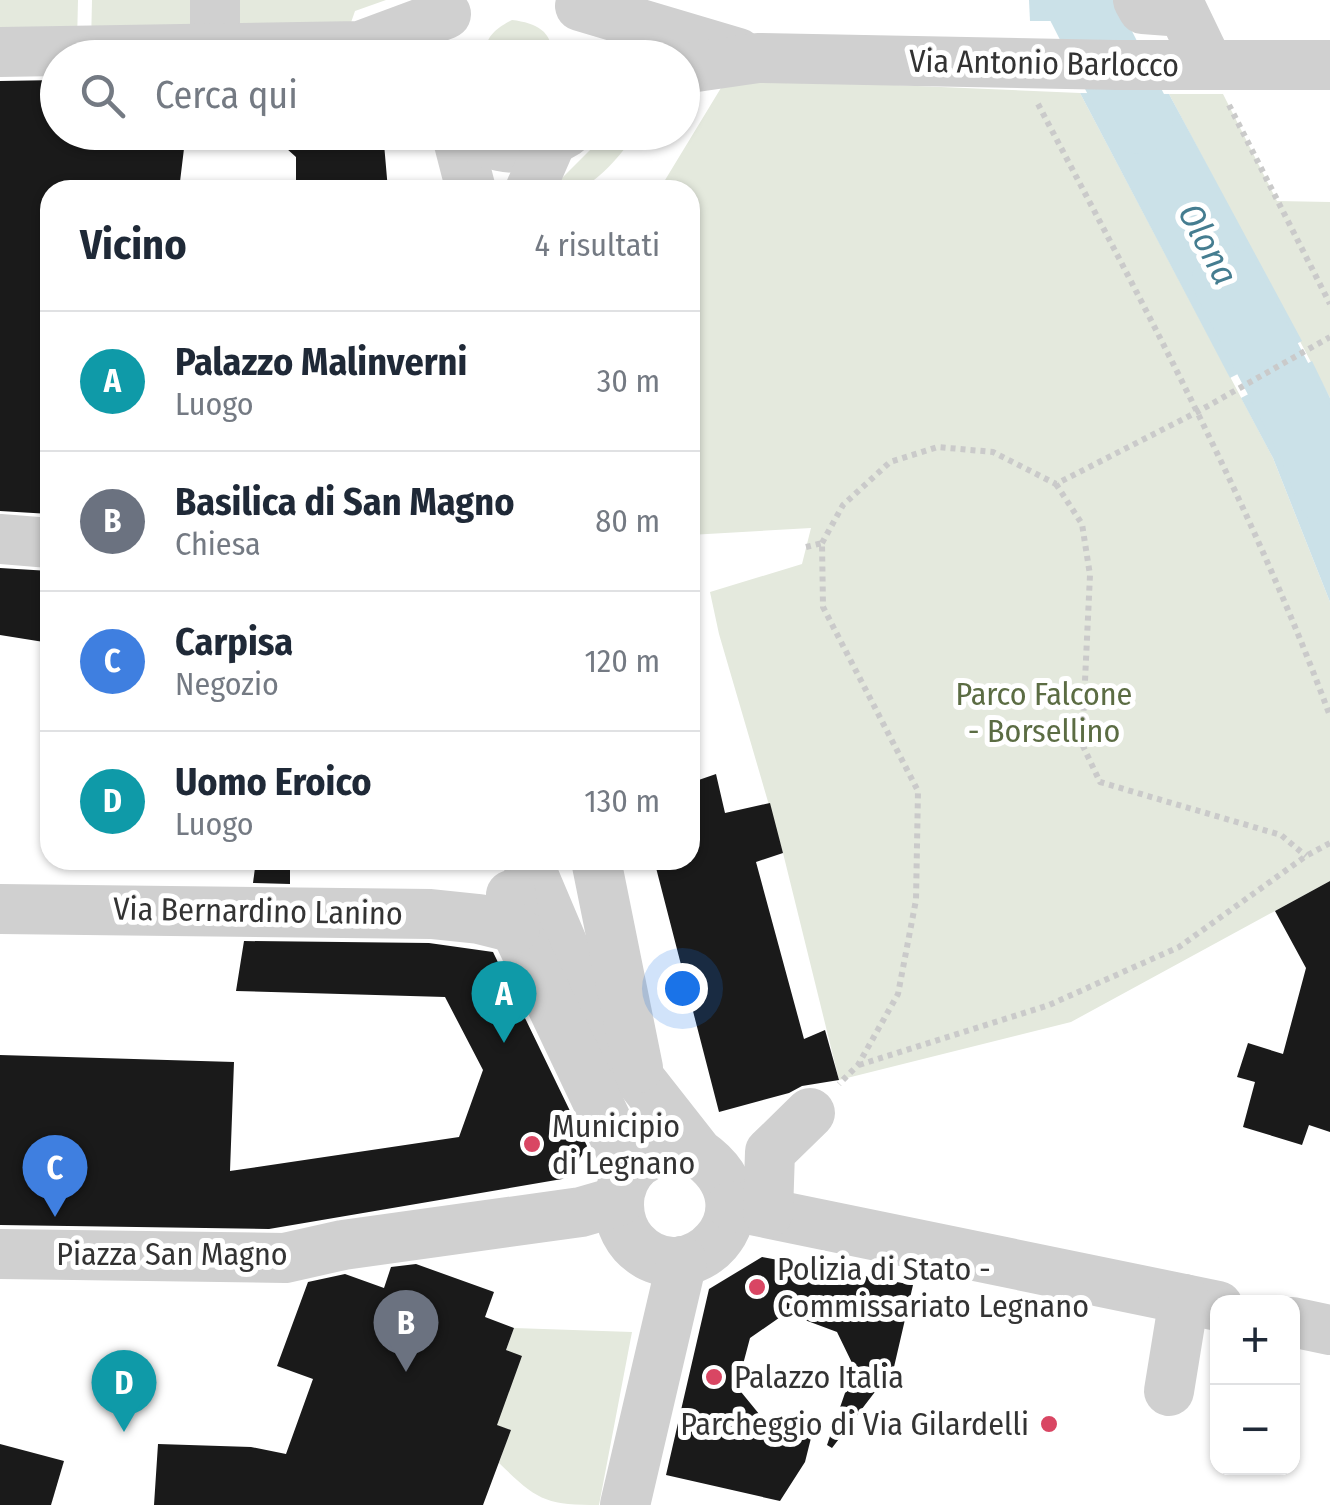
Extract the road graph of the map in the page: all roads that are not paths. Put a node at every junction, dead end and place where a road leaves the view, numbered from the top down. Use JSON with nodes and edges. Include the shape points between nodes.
{"nodes":[{"id":1,"x":1138,"y":0,"type":"edge"},
{"id":2,"x":577,"y":3,"type":"edge"},
{"id":3,"x":447,"y":16,"type":"edge"},
{"id":4,"x":215,"y":24,"type":"edge"},
{"id":5,"x":92,"y":40,"type":"edge"},
{"id":6,"x":304,"y":40,"type":"edge"},
{"id":7,"x":396,"y":40,"type":"edge"},
{"id":8,"x":598,"y":40,"type":"edge"},
{"id":9,"x":699,"y":40,"type":"edge"},
{"id":10,"x":700,"y":40,"type":"edge"},
{"id":11,"x":40,"y":47,"type":"edge"},
{"id":12,"x":0,"y":52,"type":"edge"},
{"id":13,"x":758,"y":58,"type":"junction"},
{"id":14,"x":1185,"y":64,"type":"junction"},
{"id":15,"x":1330,"y":64,"type":"edge"},
{"id":16,"x":700,"y":66,"type":"edge"},
{"id":17,"x":460,"y":150,"type":"edge"},
{"id":18,"x":552,"y":150,"type":"edge"},
{"id":19,"x":468,"y":180,"type":"edge"},
{"id":20,"x":536,"y":180,"type":"edge"},
{"id":21,"x":0,"y":539,"type":"edge"},
{"id":22,"x":40,"y":542,"type":"edge"},
{"id":23,"x":509,"y":870,"type":"edge"},
{"id":24,"x":531,"y":870,"type":"edge"},
{"id":25,"x":598,"y":870,"type":"edge"},
{"id":26,"x":1,"y":909,"type":"edge"},
{"id":27,"x":515,"y":928,"type":"junction"},
{"id":28,"x":640,"y":1078,"type":"junction"},
{"id":29,"x":810,"y":1113,"type":"road end"},
{"id":30,"x":698,"y":1153,"type":"junction"},
{"id":31,"x":624,"y":1185,"type":"junction"},
{"id":32,"x":750,"y":1209,"type":"junction"},
{"id":33,"x":0,"y":1254,"type":"edge"},
{"id":34,"x":682,"y":1261,"type":"junction"},
{"id":35,"x":1201,"y":1303,"type":"edge"},
{"id":36,"x":1300,"y":1324,"type":"edge"},
{"id":37,"x":1330,"y":1330,"type":"edge"},
{"id":38,"x":1169,"y":1391,"type":"dead end"},
{"id":39,"x":625,"y":1505,"type":"edge"}],
"edges":[{"from":1,"to":14,"type":"street","via":[[1142,9],[1183,12]]},
{"from":2,"to":8,"type":"street"},
{"from":2,"to":9,"type":"street","name":"Via Antonio Barlocco"},
{"from":3,"to":7,"type":"street"},
{"from":4,"to":5,"type":"street"},
{"from":4,"to":6,"type":"street"},
{"from":10,"to":13,"type":"street","name":"Via Antonio Barlocco"},
{"from":11,"to":12,"type":"street"},
{"from":13,"to":14,"type":"street","name":"Via Antonio Barlocco"},
{"from":13,"to":16,"type":"street","name":"Via Antonio Barlocco"},
{"from":14,"to":15,"type":"street","name":"Via Antonio Barlocco"},
{"from":17,"to":19,"type":"street"},
{"from":18,"to":20,"type":"street"},
{"from":21,"to":22,"type":"street"},
{"from":23,"to":27,"type":"street"},
{"from":24,"to":28,"type":"street","via":[[596,1022]]},
{"from":25,"to":28,"type":"street"},
{"from":26,"to":27,"type":"street","name":"Via Bernardino Lanino","via":[[431,914]]},
{"from":27,"to":31,"type":"street"},
{"from":28,"to":30,"type":"street"},
{"from":29,"to":32,"type":"street","via":[[770,1152]]},
{"from":30,"to":31,"type":"street","via":[[680,1148],[644,1157]]},
{"from":30,"to":32,"type":"street"},
{"from":31,"to":33,"type":"street","name":"Piazza San Magno","via":[[581,1212],[285,1258]]},
{"from":31,"to":34,"type":"street","via":[[626,1233],[636,1246]]},
{"from":32,"to":34,"type":"street","via":[[729,1222],[711,1249]]},
{"from":32,"to":35,"type":"street"},
{"from":34,"to":39,"type":"street"},
{"from":35,"to":38,"type":"street"},
{"from":36,"to":37,"type":"street"}]}
